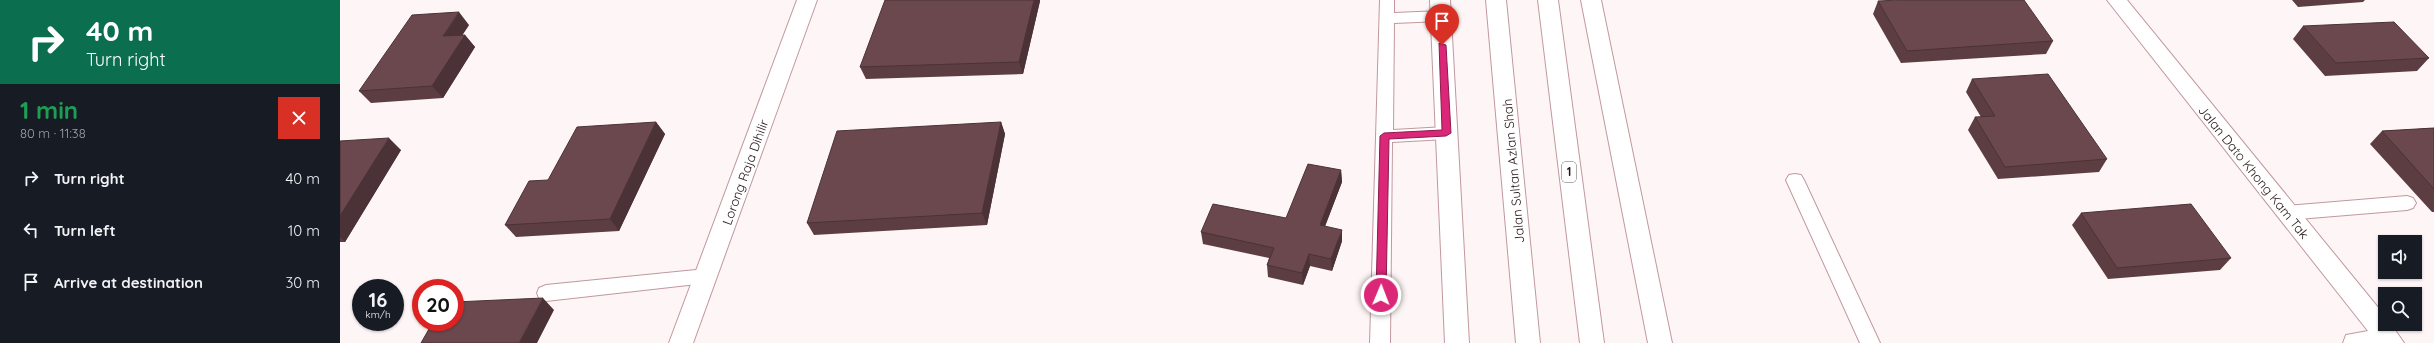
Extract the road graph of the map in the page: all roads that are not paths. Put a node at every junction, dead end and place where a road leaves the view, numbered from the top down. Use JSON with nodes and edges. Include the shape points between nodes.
{"nodes":[{"id":1,"x":808,"y":0,"type":"edge"},
{"id":2,"x":1387,"y":0,"type":"edge"},
{"id":3,"x":1496,"y":0,"type":"edge"},
{"id":4,"x":1548,"y":0,"type":"edge"},
{"id":5,"x":1591,"y":0,"type":"edge"},
{"id":6,"x":2117,"y":0,"type":"edge"},
{"id":7,"x":1440,"y":8,"type":"edge"},
{"id":8,"x":1387,"y":18,"type":"junction"},
{"id":9,"x":1446,"y":133,"type":"junction"},
{"id":10,"x":1384,"y":136,"type":"junction"},
{"id":11,"x":1795,"y":180,"type":"dead end"},
{"id":12,"x":2407,"y":203,"type":"dead end"},
{"id":13,"x":2286,"y":213,"type":"junction"},
{"id":14,"x":706,"y":276,"type":"junction"},
{"id":15,"x":546,"y":293,"type":"dead end"},
{"id":16,"x":2390,"y":341,"type":"edge"},
{"id":17,"x":680,"y":343,"type":"edge"},
{"id":18,"x":1380,"y":343,"type":"edge"},
{"id":19,"x":1457,"y":343,"type":"edge"},
{"id":20,"x":1528,"y":343,"type":"edge"},
{"id":21,"x":1592,"y":343,"type":"edge"},
{"id":22,"x":1660,"y":343,"type":"edge"},
{"id":23,"x":1870,"y":343,"type":"edge"},
{"id":24,"x":2355,"y":343,"type":"edge"}],
"edges":[{"from":1,"to":14,"type":"main road","name":"Lorong Raja Dihilir"},
{"from":2,"to":8,"type":"lane"},
{"from":3,"to":20,"type":"main road","name":"Jalan Sultan Azlan Shah"},
{"from":4,"to":21,"type":"main road","number":"1"},
{"from":5,"to":22,"type":"main road"},
{"from":6,"to":13,"type":"main road","name":"Jalan Dato Khong Kam Tak"},
{"from":7,"to":8,"type":"lane"},
{"from":7,"to":9,"type":"main road"},
{"from":8,"to":10,"type":"lane"},
{"from":9,"to":10,"type":"lane"},
{"from":9,"to":19,"type":"main road"},
{"from":10,"to":18,"type":"lane"},
{"from":11,"to":23,"type":"lane"},
{"from":12,"to":13,"type":"lane"},
{"from":13,"to":16,"type":"main road","name":"Jalan Dato Khong Kam Tak"},
{"from":14,"to":15,"type":"lane"},
{"from":14,"to":17,"type":"main road","name":"Lorong Raja Dihilir"},
{"from":16,"to":24,"type":"main road"}]}
